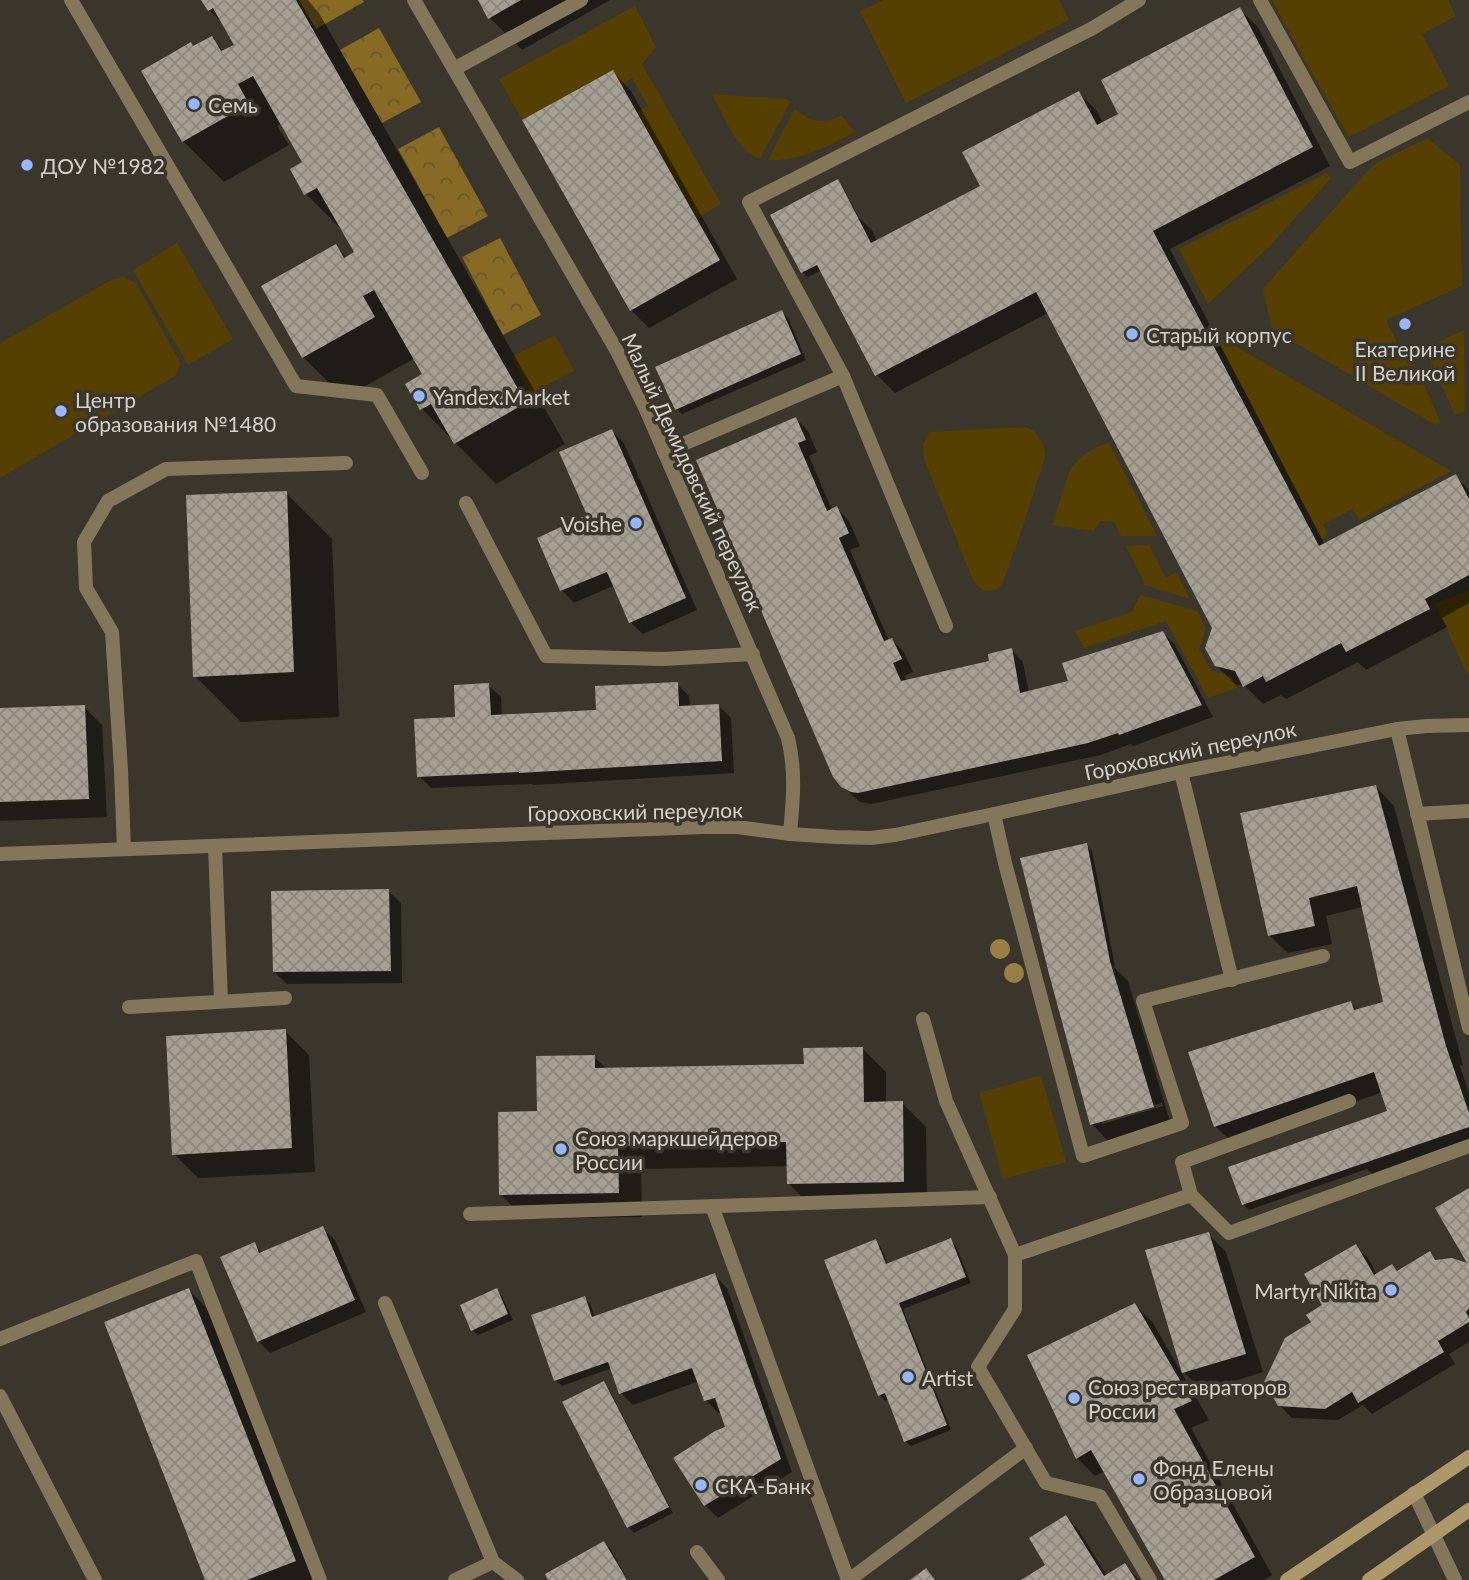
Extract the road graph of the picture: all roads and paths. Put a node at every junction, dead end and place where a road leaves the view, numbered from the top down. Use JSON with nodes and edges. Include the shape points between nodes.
{"nodes":[{"id":1,"x":71,"y":0,"type":"edge"},
{"id":2,"x":414,"y":0,"type":"edge"},
{"id":3,"x":581,"y":0,"type":"edge"},
{"id":4,"x":1139,"y":0,"type":"edge"},
{"id":5,"x":1260,"y":0,"type":"edge"},
{"id":6,"x":454,"y":69,"type":"junction"},
{"id":7,"x":1469,"y":102,"type":"edge"},
{"id":8,"x":843,"y":376,"type":"junction"},
{"id":9,"x":664,"y":452,"type":"junction"},
{"id":10,"x":345,"y":463,"type":"dead end"},
{"id":11,"x":422,"y":473,"type":"dead end"},
{"id":12,"x":466,"y":503,"type":"dead end"},
{"id":13,"x":946,"y":626,"type":"dead end"},
{"id":14,"x":753,"y":654,"type":"junction"},
{"id":15,"x":1469,"y":725,"type":"edge"},
{"id":16,"x":1397,"y":729,"type":"junction"},
{"id":17,"x":1181,"y":772,"type":"junction"},
{"id":18,"x":1469,"y":811,"type":"edge"},
{"id":19,"x":994,"y":814,"type":"junction"},
{"id":20,"x":1417,"y":814,"type":"junction"},
{"id":21,"x":790,"y":834,"type":"junction"},
{"id":22,"x":215,"y":846,"type":"junction"},
{"id":23,"x":124,"y":849,"type":"junction"},
{"id":24,"x":0,"y":854,"type":"edge"},
{"id":25,"x":1324,"y":956,"type":"dead end"},
{"id":26,"x":1232,"y":979,"type":"junction"},
{"id":27,"x":285,"y":998,"type":"dead end"},
{"id":28,"x":221,"y":1001,"type":"junction"},
{"id":29,"x":129,"y":1007,"type":"dead end"},
{"id":30,"x":923,"y":1019,"type":"dead end"},
{"id":31,"x":1469,"y":1028,"type":"edge"},
{"id":32,"x":1349,"y":1101,"type":"dead end"},
{"id":33,"x":1469,"y":1146,"type":"edge"},
{"id":34,"x":1191,"y":1195,"type":"junction"},
{"id":35,"x":990,"y":1198,"type":"junction"},
{"id":36,"x":712,"y":1206,"type":"junction"},
{"id":37,"x":470,"y":1214,"type":"dead end"},
{"id":38,"x":1015,"y":1255,"type":"junction"},
{"id":39,"x":385,"y":1303,"type":"dead end"},
{"id":40,"x":0,"y":1339,"type":"edge"},
{"id":41,"x":0,"y":1396,"type":"edge"},
{"id":42,"x":1026,"y":1448,"type":"junction"},
{"id":43,"x":1469,"y":1457,"type":"edge"},
{"id":44,"x":1414,"y":1493,"type":"junction"},
{"id":45,"x":1469,"y":1510,"type":"edge"},
{"id":46,"x":1434,"y":1535,"type":"junction"},
{"id":47,"x":696,"y":1552,"type":"dead end"},
{"id":48,"x":493,"y":1562,"type":"junction"},
{"id":49,"x":94,"y":1580,"type":"edge"},
{"id":50,"x":320,"y":1580,"type":"edge"},
{"id":51,"x":455,"y":1580,"type":"edge"},
{"id":52,"x":517,"y":1580,"type":"edge"},
{"id":53,"x":718,"y":1580,"type":"edge"},
{"id":54,"x":848,"y":1580,"type":"edge"},
{"id":55,"x":1150,"y":1580,"type":"edge"},
{"id":56,"x":1287,"y":1580,"type":"edge"},
{"id":57,"x":1369,"y":1580,"type":"edge"},
{"id":58,"x":1455,"y":1580,"type":"edge"}],
"edges":[{"from":1,"to":11,"type":"street","via":[[296,386],[377,395]]},
{"from":2,"to":6,"type":"street","name":"Малый Демидовский переулок"},
{"from":3,"to":6,"type":"street"},
{"from":4,"to":8,"type":"street","via":[[1093,28],[749,202]]},
{"from":5,"to":7,"type":"street","via":[[1350,162]]},
{"from":6,"to":9,"type":"street","name":"Малый Демидовский переулок","via":[[618,353]]},
{"from":8,"to":9,"type":"street"},
{"from":8,"to":13,"type":"street"},
{"from":9,"to":14,"type":"street","name":"Малый Демидовский переулок"},
{"from":10,"to":23,"type":"street","via":[[166,468],[108,501],[84,542],[86,588],[112,632]]},
{"from":12,"to":14,"type":"street","via":[[546,656],[663,659]]},
{"from":14,"to":21,"type":"street","name":"Малый Демидовский переулок","via":[[793,757]]},
{"from":15,"to":16,"type":"street","name":"Гороховский переулок"},
{"from":16,"to":17,"type":"street","name":"Гороховский переулок"},
{"from":16,"to":20,"type":"street"},
{"from":17,"to":19,"type":"street","name":"Гороховский переулок"},
{"from":17,"to":26,"type":"street"},
{"from":18,"to":20,"type":"street"},
{"from":19,"to":21,"type":"street","name":"Гороховский переулок","via":[[870,838]]},
{"from":19,"to":26,"type":"street","via":[[1083,1156],[1182,1123],[1143,1001]]},
{"from":20,"to":31,"type":"street"},
{"from":21,"to":22,"type":"street","name":"Гороховский переулок","via":[[704,827]]},
{"from":22,"to":23,"type":"street","name":"Гороховский переулок"},
{"from":22,"to":28,"type":"street"},
{"from":23,"to":24,"type":"street","name":"Гороховский переулок"},
{"from":25,"to":26,"type":"street"},
{"from":27,"to":28,"type":"street"},
{"from":28,"to":29,"type":"street"},
{"from":30,"to":35,"type":"street","via":[[946,1101]]},
{"from":32,"to":34,"type":"street","via":[[1182,1162]]},
{"from":33,"to":34,"type":"street","via":[[1229,1233]]},
{"from":34,"to":38,"type":"street"},
{"from":35,"to":36,"type":"street"},
{"from":35,"to":38,"type":"street"},
{"from":36,"to":37,"type":"street"},
{"from":36,"to":54,"type":"street"},
{"from":38,"to":42,"type":"street","via":[[1015,1309],[978,1367]]},
{"from":39,"to":48,"type":"street"},
{"from":40,"to":50,"type":"street","via":[[196,1261]]},
{"from":41,"to":49,"type":"street"},
{"from":42,"to":54,"type":"street"},
{"from":42,"to":55,"type":"street","via":[[1046,1483],[1100,1496]]},
{"from":43,"to":44,"type":"main road"},
{"from":44,"to":46,"type":"street"},
{"from":44,"to":56,"type":"main road"},
{"from":45,"to":46,"type":"main road"},
{"from":46,"to":57,"type":"main road"},
{"from":46,"to":58,"type":"street"},
{"from":47,"to":53,"type":"street"},
{"from":48,"to":51,"type":"street"},
{"from":48,"to":52,"type":"street"}]}
